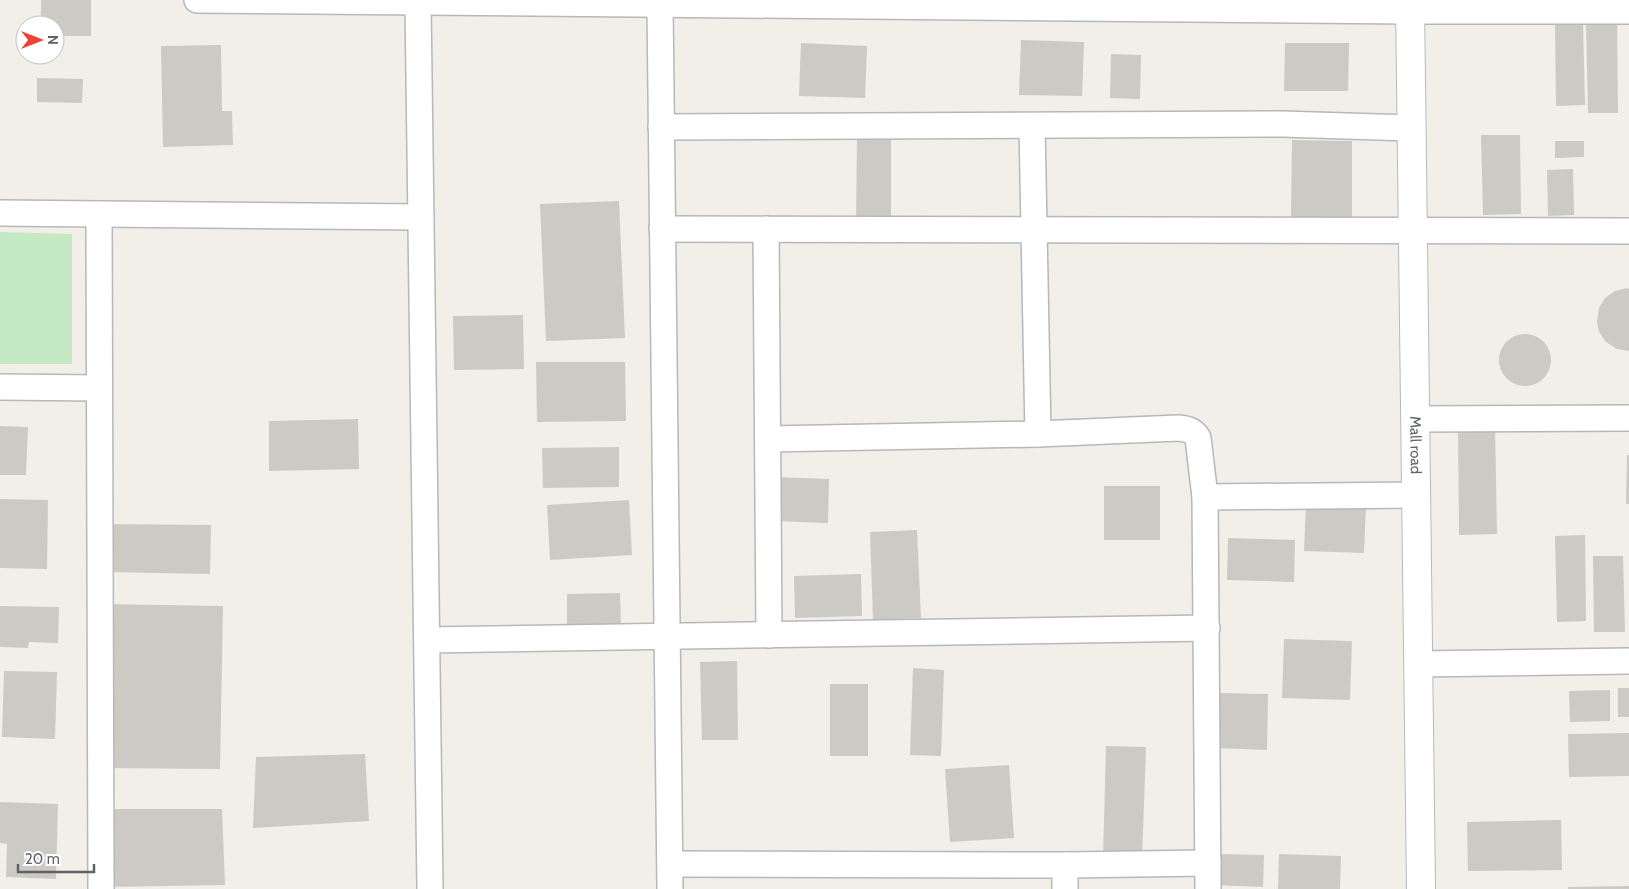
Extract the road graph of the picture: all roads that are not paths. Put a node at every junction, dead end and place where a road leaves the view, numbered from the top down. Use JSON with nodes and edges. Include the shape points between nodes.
{"nodes":[{"id":1,"x":197,"y":0,"type":"edge"},
{"id":2,"x":418,"y":3,"type":"junction"},
{"id":3,"x":808,"y":3,"type":"edge"},
{"id":4,"x":660,"y":4,"type":"junction"},
{"id":5,"x":1410,"y":5,"type":"edge"},
{"id":6,"x":1629,"y":11,"type":"edge"},
{"id":7,"x":661,"y":126,"type":"junction"},
{"id":8,"x":1032,"y":126,"type":"junction"},
{"id":9,"x":1412,"y":128,"type":"junction"},
{"id":10,"x":0,"y":213,"type":"edge"},
{"id":11,"x":99,"y":214,"type":"junction"},
{"id":12,"x":421,"y":217,"type":"junction"},
{"id":13,"x":662,"y":229,"type":"junction"},
{"id":14,"x":766,"y":229,"type":"junction"},
{"id":15,"x":1035,"y":230,"type":"junction"},
{"id":16,"x":1413,"y":231,"type":"junction"},
{"id":17,"x":1629,"y":231,"type":"edge"},
{"id":18,"x":0,"y":387,"type":"edge"},
{"id":19,"x":99,"y":388,"type":"junction"},
{"id":20,"x":1629,"y":418,"type":"edge"},
{"id":21,"x":1415,"y":419,"type":"junction"},
{"id":22,"x":1038,"y":434,"type":"junction"},
{"id":23,"x":768,"y":439,"type":"junction"},
{"id":24,"x":1416,"y":495,"type":"junction"},
{"id":25,"x":1205,"y":497,"type":"junction"},
{"id":26,"x":1207,"y":628,"type":"junction"},
{"id":27,"x":769,"y":635,"type":"junction"},
{"id":28,"x":667,"y":636,"type":"junction"},
{"id":29,"x":427,"y":640,"type":"junction"},
{"id":30,"x":1629,"y":661,"type":"edge"},
{"id":31,"x":1418,"y":664,"type":"junction"},
{"id":32,"x":1208,"y":863,"type":"junction"},
{"id":33,"x":670,"y":864,"type":"junction"},
{"id":34,"x":1065,"y":877,"type":"edge"},
{"id":35,"x":101,"y":889,"type":"edge"},
{"id":36,"x":430,"y":889,"type":"edge"},
{"id":37,"x":670,"y":889,"type":"edge"},
{"id":38,"x":1208,"y":889,"type":"edge"},
{"id":39,"x":1421,"y":889,"type":"edge"}],
"edges":[{"from":1,"to":2,"type":"street"},
{"from":2,"to":4,"type":"street"},
{"from":2,"to":12,"type":"street"},
{"from":3,"to":4,"type":"street"},
{"from":3,"to":5,"type":"street"},
{"from":4,"to":7,"type":"street"},
{"from":5,"to":6,"type":"street"},
{"from":5,"to":9,"type":"street","name":"Mall road"},
{"from":7,"to":8,"type":"street"},
{"from":7,"to":13,"type":"street"},
{"from":8,"to":9,"type":"street","via":[[1282,124]]},
{"from":8,"to":15,"type":"street"},
{"from":9,"to":16,"type":"street","name":"Mall road"},
{"from":10,"to":11,"type":"street"},
{"from":11,"to":12,"type":"street"},
{"from":11,"to":19,"type":"street"},
{"from":12,"to":29,"type":"street"},
{"from":13,"to":14,"type":"street"},
{"from":13,"to":28,"type":"street"},
{"from":14,"to":15,"type":"street"},
{"from":14,"to":23,"type":"street"},
{"from":15,"to":16,"type":"street"},
{"from":15,"to":22,"type":"street"},
{"from":16,"to":17,"type":"street"},
{"from":16,"to":21,"type":"street","name":"Mall road"},
{"from":18,"to":19,"type":"street"},
{"from":19,"to":35,"type":"street"},
{"from":20,"to":21,"type":"street"},
{"from":21,"to":24,"type":"street","name":"Mall road"},
{"from":22,"to":23,"type":"street"},
{"from":22,"to":25,"type":"street","via":[[1188,429],[1198,438]]},
{"from":23,"to":27,"type":"street"},
{"from":24,"to":25,"type":"street"},
{"from":24,"to":31,"type":"street","name":"Mall road"},
{"from":25,"to":26,"type":"street"},
{"from":26,"to":27,"type":"street"},
{"from":26,"to":32,"type":"street"},
{"from":27,"to":28,"type":"street"},
{"from":28,"to":29,"type":"street"},
{"from":28,"to":33,"type":"street"},
{"from":29,"to":36,"type":"street"},
{"from":30,"to":31,"type":"street"},
{"from":31,"to":39,"type":"street","name":"Mall road"},
{"from":32,"to":34,"type":"street"},
{"from":32,"to":38,"type":"street"},
{"from":33,"to":34,"type":"street"},
{"from":33,"to":37,"type":"street"}]}
